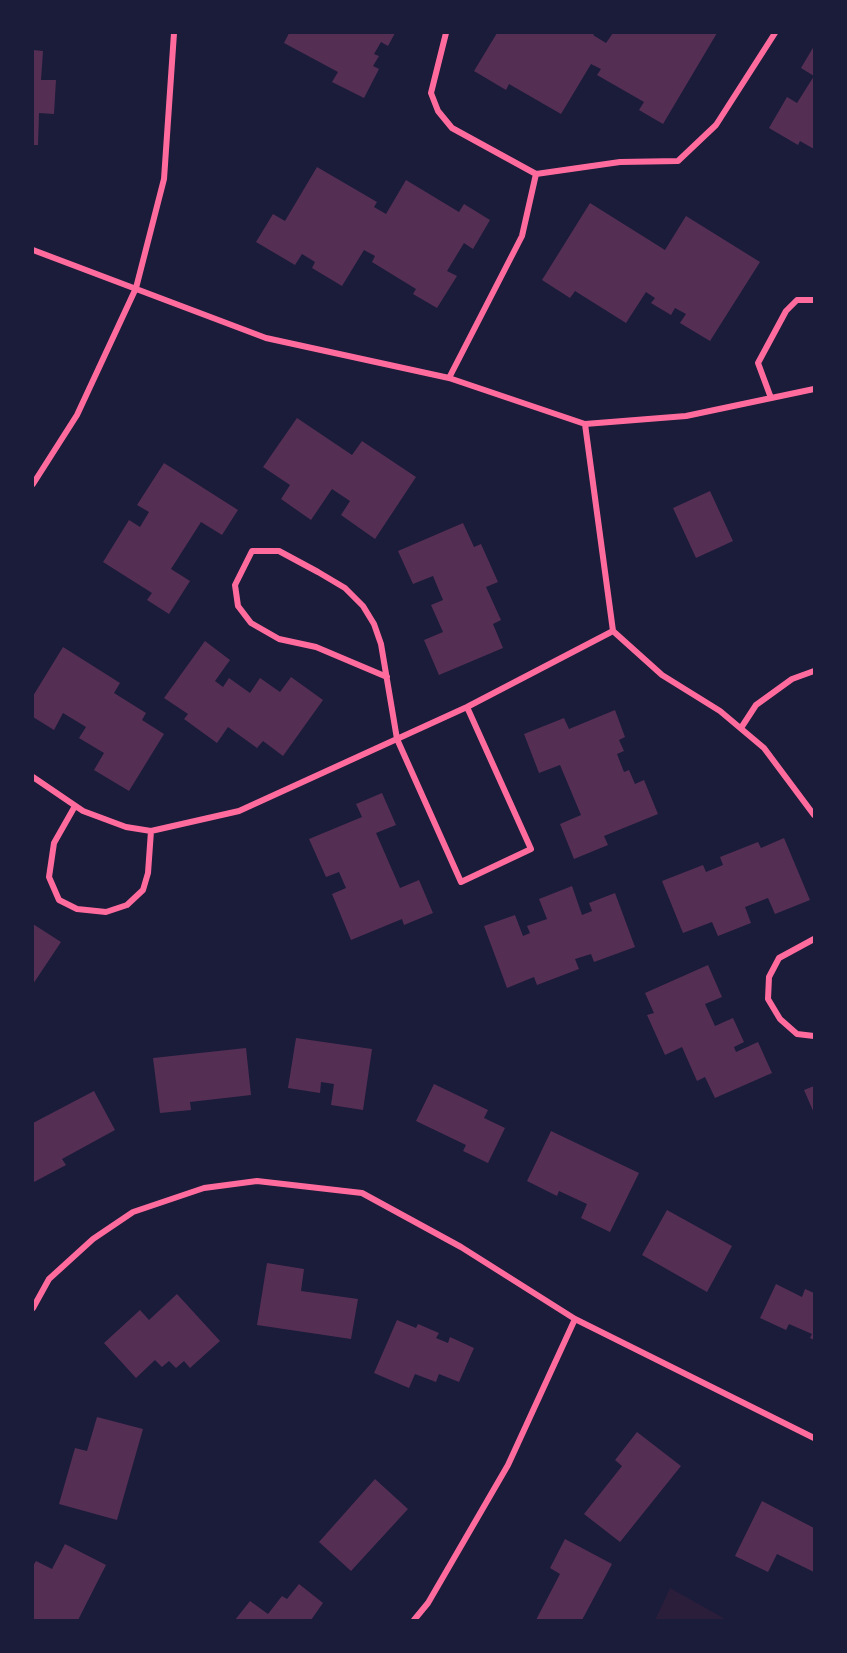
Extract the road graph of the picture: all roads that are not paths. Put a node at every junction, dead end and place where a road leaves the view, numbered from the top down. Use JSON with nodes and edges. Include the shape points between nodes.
{"nodes":[{"id":1,"x":174,"y":33,"type":"edge"},
{"id":2,"x":447,"y":33,"type":"edge"},
{"id":3,"x":774,"y":33,"type":"edge"},
{"id":4,"x":536,"y":174,"type":"junction"},
{"id":5,"x":33,"y":250,"type":"edge"},
{"id":6,"x":136,"y":288,"type":"junction"},
{"id":7,"x":814,"y":300,"type":"edge"},
{"id":8,"x":449,"y":378,"type":"junction"},
{"id":9,"x":814,"y":388,"type":"edge"},
{"id":10,"x":771,"y":398,"type":"junction"},
{"id":11,"x":585,"y":424,"type":"junction"},
{"id":12,"x":33,"y":484,"type":"edge"},
{"id":13,"x":613,"y":631,"type":"junction"},
{"id":14,"x":814,"y":671,"type":"edge"},
{"id":15,"x":387,"y":677,"type":"junction"},
{"id":16,"x":467,"y":707,"type":"junction"},
{"id":17,"x":741,"y":728,"type":"junction"},
{"id":18,"x":397,"y":738,"type":"junction"},
{"id":19,"x":33,"y":777,"type":"edge"},
{"id":20,"x":75,"y":806,"type":"junction"},
{"id":21,"x":814,"y":815,"type":"edge"},
{"id":22,"x":151,"y":831,"type":"junction"},
{"id":23,"x":814,"y":939,"type":"edge"},
{"id":24,"x":814,"y":1036,"type":"edge"},
{"id":25,"x":33,"y":1308,"type":"edge"},
{"id":26,"x":575,"y":1319,"type":"junction"},
{"id":27,"x":814,"y":1437,"type":"edge"},
{"id":28,"x":414,"y":1620,"type":"edge"}],
"edges":[{"from":1,"to":6,"type":"street","via":[[164,179]]},
{"from":2,"to":4,"type":"street","via":[[431,93],[438,111],[452,128]]},
{"from":3,"to":4,"type":"street","via":[[716,125],[678,161],[620,162]]},
{"from":4,"to":8,"type":"street","via":[[522,236]]},
{"from":5,"to":6,"type":"street"},
{"from":6,"to":8,"type":"street","via":[[266,338]]},
{"from":6,"to":12,"type":"street","via":[[77,415]]},
{"from":7,"to":10,"type":"street","via":[[797,300],[786,311],[758,363]]},
{"from":8,"to":11,"type":"street"},
{"from":9,"to":10,"type":"street"},
{"from":10,"to":11,"type":"street","via":[[686,416]]},
{"from":11,"to":13,"type":"street"},
{"from":13,"to":16,"type":"street"},
{"from":13,"to":17,"type":"street","via":[[662,675]]},
{"from":14,"to":17,"type":"street","via":[[792,679],[756,705]]},
{"from":15,"to":15,"type":"street","via":[[374,624],[345,588],[279,551],[252,551],[235,585],[238,606],[251,623],[279,639],[316,647]]},
{"from":15,"to":18,"type":"street"},
{"from":16,"to":18,"type":"street"},
{"from":16,"to":18,"type":"street","via":[[531,849],[460,882]]},
{"from":17,"to":21,"type":"street","via":[[764,748]]},
{"from":18,"to":22,"type":"street","via":[[239,811]]},
{"from":19,"to":20,"type":"street"},
{"from":20,"to":22,"type":"street","via":[[103,820]]},
{"from":20,"to":22,"type":"street","via":[[54,843],[49,877],[59,900],[77,909],[106,912],[127,905],[143,890]]},
{"from":23,"to":24,"type":"street","via":[[779,958],[769,977],[768,999],[780,1019],[797,1034]]},
{"from":25,"to":26,"type":"street","via":[[49,1279],[93,1239],[133,1212],[204,1188],[257,1181],[362,1193],[461,1247]]},
{"from":26,"to":27,"type":"street"},
{"from":26,"to":28,"type":"street","via":[[508,1464],[428,1603]]}]}
